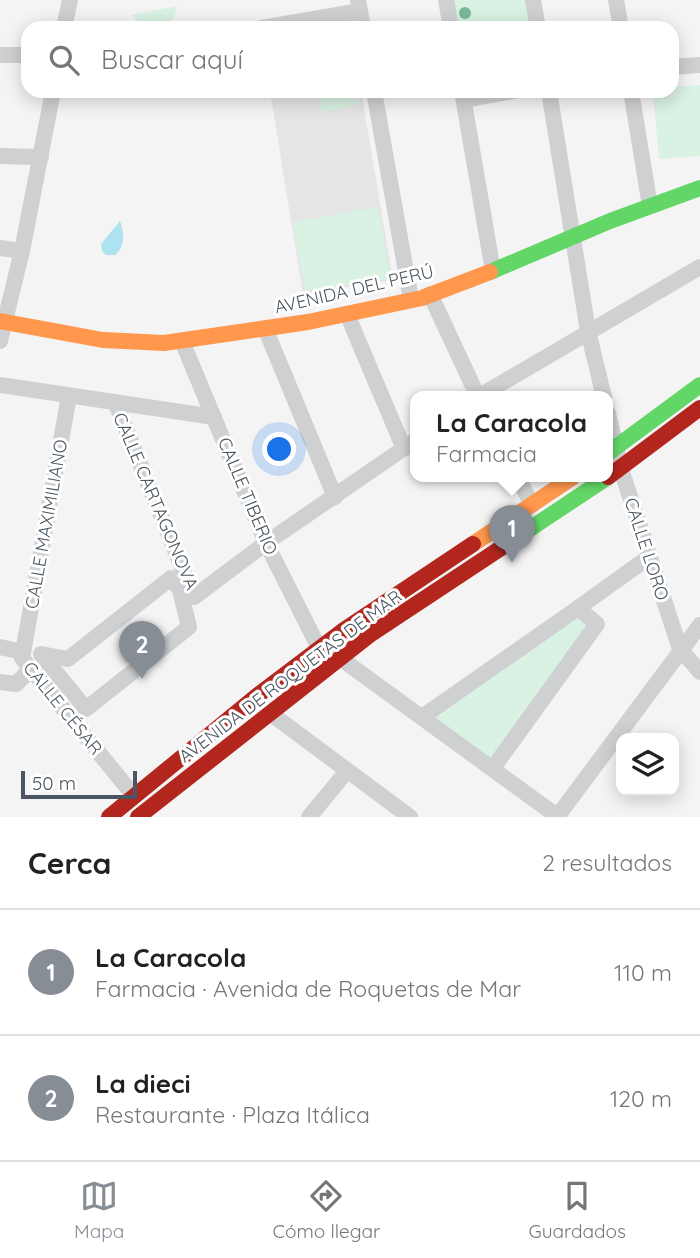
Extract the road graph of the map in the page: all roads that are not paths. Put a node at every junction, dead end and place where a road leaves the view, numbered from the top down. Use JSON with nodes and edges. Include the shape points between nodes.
{"nodes":[{"id":1,"x":70,"y":0,"type":"edge"},
{"id":2,"x":446,"y":0,"type":"edge"},
{"id":3,"x":533,"y":0,"type":"edge"},
{"id":4,"x":616,"y":0,"type":"edge"},
{"id":5,"x":359,"y":6,"type":"edge"},
{"id":6,"x":66,"y":21,"type":"edge"},
{"id":7,"x":293,"y":21,"type":"edge"},
{"id":8,"x":450,"y":21,"type":"edge"},
{"id":9,"x":537,"y":21,"type":"edge"},
{"id":10,"x":620,"y":21,"type":"edge"},
{"id":11,"x":0,"y":55,"type":"edge"},
{"id":12,"x":21,"y":55,"type":"edge"},
{"id":13,"x":700,"y":65,"type":"edge"},
{"id":14,"x":679,"y":66,"type":"edge"},
{"id":15,"x":52,"y":98,"type":"edge"},
{"id":16,"x":375,"y":98,"type":"edge"},
{"id":17,"x":463,"y":98,"type":"edge"},
{"id":18,"x":550,"y":98,"type":"edge"},
{"id":19,"x":632,"y":98,"type":"edge"},
{"id":20,"x":0,"y":156,"type":"edge"},
{"id":21,"x":41,"y":157,"type":"junction"},
{"id":22,"x":700,"y":188,"type":"edge"},
{"id":23,"x":650,"y":206,"type":"junction"},
{"id":24,"x":571,"y":238,"type":"junction"},
{"id":25,"x":0,"y":248,"type":"edge"},
{"id":26,"x":22,"y":251,"type":"junction"},
{"id":27,"x":700,"y":267,"type":"edge"},
{"id":28,"x":493,"y":271,"type":"junction"},
{"id":29,"x":430,"y":295,"type":"junction"},
{"id":30,"x":411,"y":300,"type":"junction"},
{"id":31,"x":347,"y":314,"type":"junction"},
{"id":32,"x":2,"y":321,"type":"edge"},
{"id":33,"x":265,"y":328,"type":"junction"},
{"id":34,"x":588,"y":331,"type":"junction"},
{"id":35,"x":0,"y":341,"type":"edge"},
{"id":36,"x":182,"y":341,"type":"junction"},
{"id":37,"x":0,"y":385,"type":"edge"},
{"id":38,"x":700,"y":385,"type":"edge"},
{"id":39,"x":475,"y":391,"type":"edge"},
{"id":40,"x":488,"y":391,"type":"edge"},
{"id":41,"x":603,"y":391,"type":"edge"},
{"id":42,"x":69,"y":396,"type":"junction"},
{"id":43,"x":114,"y":402,"type":"junction"},
{"id":44,"x":700,"y":408,"type":"edge"},
{"id":45,"x":214,"y":417,"type":"junction"},
{"id":46,"x":410,"y":445,"type":"edge"},
{"id":47,"x":613,"y":450,"type":"edge"},
{"id":48,"x":613,"y":473,"type":"edge"},
{"id":49,"x":613,"y":476,"type":"edge"},
{"id":50,"x":520,"y":482,"type":"edge"},
{"id":51,"x":566,"y":482,"type":"edge"},
{"id":52,"x":600,"y":482,"type":"edge"},
{"id":53,"x":335,"y":497,"type":"junction"},
{"id":54,"x":532,"y":505,"type":"junction"},
{"id":55,"x":266,"y":543,"type":"junction"},
{"id":56,"x":649,"y":558,"type":"junction"},
{"id":57,"x":578,"y":608,"type":"junction"},
{"id":58,"x":700,"y":625,"type":"edge"},
{"id":59,"x":0,"y":647,"type":"edge"},
{"id":60,"x":319,"y":648,"type":"junction"},
{"id":61,"x":680,"y":649,"type":"junction"},
{"id":62,"x":23,"y":652,"type":"junction"},
{"id":63,"x":340,"y":658,"type":"junction"},
{"id":64,"x":31,"y":669,"type":"junction"},
{"id":65,"x":700,"y":672,"type":"edge"},
{"id":66,"x":8,"y":682,"type":"edge"},
{"id":67,"x":0,"y":696,"type":"edge"},
{"id":68,"x":86,"y":709,"type":"joint"},
{"id":69,"x":270,"y":713,"type":"junction"},
{"id":70,"x":422,"y":717,"type":"junction"},
{"id":71,"x":493,"y":768,"type":"junction"},
{"id":72,"x":347,"y":771,"type":"junction"},
{"id":73,"x":134,"y":796,"type":"junction"},
{"id":74,"x":109,"y":817,"type":"edge"},
{"id":75,"x":138,"y":817,"type":"edge"},
{"id":76,"x":309,"y":817,"type":"edge"},
{"id":77,"x":410,"y":817,"type":"edge"},
{"id":78,"x":557,"y":817,"type":"edge"}],
"edges":[{"from":1,"to":6,"type":"street"},
{"from":2,"to":8,"type":"street"},
{"from":3,"to":9,"type":"street"},
{"from":4,"to":10,"type":"street"},
{"from":5,"to":7,"type":"street"},
{"from":11,"to":12,"type":"street"},
{"from":13,"to":14,"type":"street"},
{"from":15,"to":21,"type":"street"},
{"from":16,"to":30,"type":"street"},
{"from":17,"to":28,"type":"street"},
{"from":18,"to":24,"type":"street"},
{"from":19,"to":23,"type":"street"},
{"from":20,"to":21,"type":"street"},
{"from":21,"to":26,"type":"street"},
{"from":22,"to":23,"type":"main road","name":"AVENIDA DEL PERÚ"},
{"from":23,"to":24,"type":"main road","name":"AVENIDA DEL PERÚ"},
{"from":24,"to":28,"type":"main road","name":"AVENIDA DEL PERÚ"},
{"from":24,"to":34,"type":"street"},
{"from":25,"to":26,"type":"street"},
{"from":26,"to":32,"type":"street"},
{"from":27,"to":34,"type":"street"},
{"from":28,"to":29,"type":"main road","name":"AVENIDA DEL PERÚ"},
{"from":29,"to":30,"type":"main road","name":"AVENIDA DEL PERÚ"},
{"from":29,"to":39,"type":"street"},
{"from":30,"to":31,"type":"main road","name":"AVENIDA DEL PERÚ"},
{"from":31,"to":33,"type":"main road","name":"AVENIDA DEL PERÚ"},
{"from":31,"to":46,"type":"street"},
{"from":32,"to":35,"type":"street"},
{"from":32,"to":36,"type":"main road","name":"AVENIDA DEL PERÚ","via":[[103,340]]},
{"from":33,"to":36,"type":"main road","name":"AVENIDA DEL PERÚ"},
{"from":33,"to":53,"type":"street"},
{"from":34,"to":40,"type":"street"},
{"from":34,"to":41,"type":"street"},
{"from":36,"to":45,"type":"street","name":"CALLE TIBERIO"},
{"from":37,"to":42,"type":"street"},
{"from":38,"to":47,"type":"main road"},
{"from":42,"to":43,"type":"street"},
{"from":42,"to":62,"type":"street","name":"CALLE MAXIMILIANO"},
{"from":43,"to":45,"type":"street"},
{"from":43,"to":55,"type":"street","name":"CALLE CARTAGONOVA","via":[[194,597]]},
{"from":44,"to":48,"type":"main road","name":"AVENIDA DE ROQUETAS DE MAR"},
{"from":45,"to":55,"type":"street","name":"CALLE TIBERIO"},
{"from":46,"to":53,"type":"street"},
{"from":49,"to":56,"type":"street","name":"CALLE LORO"},
{"from":50,"to":54,"type":"street"},
{"from":51,"to":54,"type":"main road","name":"AVENIDA DE ROQUETAS DE MAR"},
{"from":52,"to":63,"type":"main road","name":"AVENIDA DE ROQUETAS DE MAR"},
{"from":53,"to":55,"type":"street"},
{"from":54,"to":60,"type":"main road","name":"AVENIDA DE ROQUETAS DE MAR"},
{"from":55,"to":60,"type":"street","name":"CALLE TIBERIO"},
{"from":56,"to":57,"type":"street"},
{"from":56,"to":61,"type":"street","name":"CALLE LORO"},
{"from":57,"to":70,"type":"street"},
{"from":57,"to":71,"type":"street","via":[[597,624]]},
{"from":58,"to":61,"type":"street"},
{"from":59,"to":62,"type":"street"},
{"from":60,"to":63,"type":"street"},
{"from":60,"to":73,"type":"main road","name":"AVENIDA DE ROQUETAS DE MAR"},
{"from":61,"to":65,"type":"street"},
{"from":61,"to":78,"type":"street"},
{"from":62,"to":64,"type":"street","name":"CALLE CÉSAR","via":[[22,659]]},
{"from":63,"to":69,"type":"main road","name":"AVENIDA DE ROQUETAS DE MAR"},
{"from":63,"to":70,"type":"street"},
{"from":64,"to":66,"type":"street"},
{"from":64,"to":73,"type":"street","name":"CALLE CÉSAR"},
{"from":66,"to":67,"type":"street"},
{"from":68,"to":68,"type":"street","via":[[189,627],[180,590],[171,578],[68,659],[41,654]]},
{"from":69,"to":72,"type":"street"},
{"from":69,"to":75,"type":"main road","name":"AVENIDA DE ROQUETAS DE MAR"},
{"from":70,"to":71,"type":"street"},
{"from":71,"to":78,"type":"street"},
{"from":72,"to":76,"type":"street"},
{"from":72,"to":77,"type":"street"},
{"from":73,"to":74,"type":"main road","name":"AVENIDA DE ROQUETAS DE MAR"}]}
